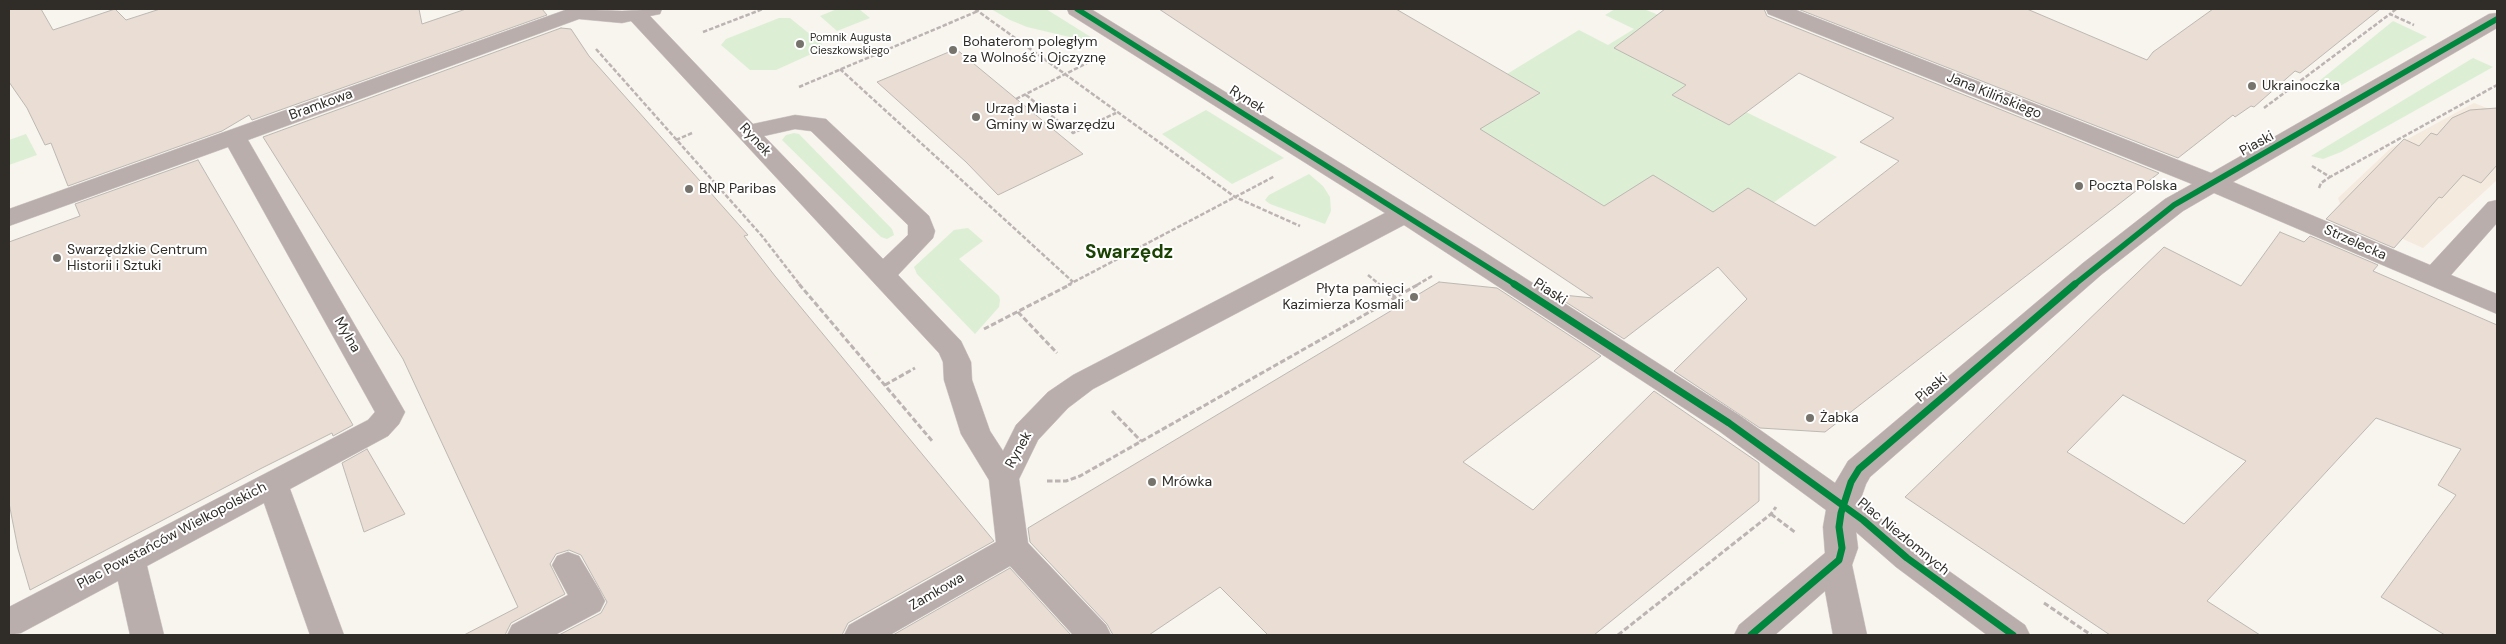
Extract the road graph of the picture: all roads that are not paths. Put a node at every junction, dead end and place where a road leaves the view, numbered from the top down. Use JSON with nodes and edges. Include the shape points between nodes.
{"nodes":[{"id":1,"x":1077,"y":9,"type":"edge"},
{"id":2,"x":1776,"y":9,"type":"edge"},
{"id":3,"x":566,"y":12,"type":"edge"},
{"id":4,"x":644,"y":12,"type":"edge"},
{"id":5,"x":2497,"y":19,"type":"edge"},
{"id":6,"x":747,"y":132,"type":"junction"},
{"id":7,"x":234,"y":137,"type":"junction"},
{"id":8,"x":2212,"y":183,"type":"junction"},
{"id":9,"x":2497,"y":208,"type":"edge"},
{"id":10,"x":1404,"y":214,"type":"junction"},
{"id":11,"x":9,"y":218,"type":"edge"},
{"id":12,"x":882,"y":275,"type":"junction"},
{"id":13,"x":2434,"y":277,"type":"junction"},
{"id":14,"x":2497,"y":306,"type":"edge"},
{"id":15,"x":1004,"y":479,"type":"junction"},
{"id":16,"x":272,"y":483,"type":"junction"},
{"id":17,"x":1843,"y":505,"type":"junction"},
{"id":18,"x":1013,"y":548,"type":"junction"},
{"id":19,"x":129,"y":559,"type":"junction"},
{"id":20,"x":1836,"y":564,"type":"junction"},
{"id":21,"x":568,"y":565,"type":"dead end"},
{"id":22,"x":9,"y":623,"type":"edge"},
{"id":23,"x":147,"y":635,"type":"edge"},
{"id":24,"x":327,"y":635,"type":"edge"},
{"id":25,"x":524,"y":635,"type":"edge"},
{"id":26,"x":861,"y":635,"type":"edge"},
{"id":27,"x":1094,"y":635,"type":"edge"},
{"id":28,"x":1751,"y":635,"type":"edge"},
{"id":29,"x":1850,"y":635,"type":"edge"},
{"id":30,"x":2013,"y":635,"type":"edge"}],
"edges":[{"from":1,"to":10,"type":"street","name":"Rynek"},
{"from":2,"to":8,"type":"street","name":"Jana Kilińskiego"},
{"from":3,"to":4,"type":"street","name":"Bramkowa","via":[[622,17]]},
{"from":3,"to":7,"type":"street","name":"Bramkowa"},
{"from":4,"to":6,"type":"street","name":"Rynek"},
{"from":5,"to":8,"type":"street","name":"Piaski"},
{"from":6,"to":12,"type":"street","name":"Rynek"},
{"from":6,"to":12,"type":"street","via":[[804,121],[818,124],[920,222],[920,238]]},
{"from":7,"to":11,"type":"street","name":"Bramkowa"},
{"from":7,"to":16,"type":"street","name":"Mylna","via":[[390,412],[378,428]]},
{"from":8,"to":13,"type":"street","name":"Strzelecka"},
{"from":8,"to":17,"type":"street","name":"Piaski","via":[[2174,205],[2127,240],[1886,443],[1856,473]]},
{"from":9,"to":13,"type":"street"},
{"from":10,"to":15,"type":"street","name":"Rynek","via":[[1069,391],[1027,433]]},
{"from":10,"to":17,"type":"street","name":"Piaski","via":[[1722,418]]},
{"from":12,"to":15,"type":"street","name":"Rynek","via":[[951,348],[976,434]]},
{"from":13,"to":14,"type":"street","name":"Strzelecka"},
{"from":15,"to":18,"type":"street","name":"Rynek"},
{"from":16,"to":19,"type":"street","name":"Plac Powstańców Wielkopolskich"},
{"from":16,"to":24,"type":"street","name":"Plac Powstańców Wielkopolskich"},
{"from":17,"to":20,"type":"street","name":"Plac Niezłomnych","via":[[1839,527],[1842,552]]},
{"from":17,"to":30,"type":"street","name":"Plac Niezłomnych","via":[[1907,558]]},
{"from":18,"to":26,"type":"street","name":"Zamkowa"},
{"from":18,"to":27,"type":"street"},
{"from":19,"to":22,"type":"street","name":"Plac Powstańców Wielkopolskich"},
{"from":19,"to":23,"type":"street"},
{"from":20,"to":28,"type":"street"},
{"from":20,"to":29,"type":"street"},
{"from":21,"to":25,"type":"street","via":[[588,601]]}]}
